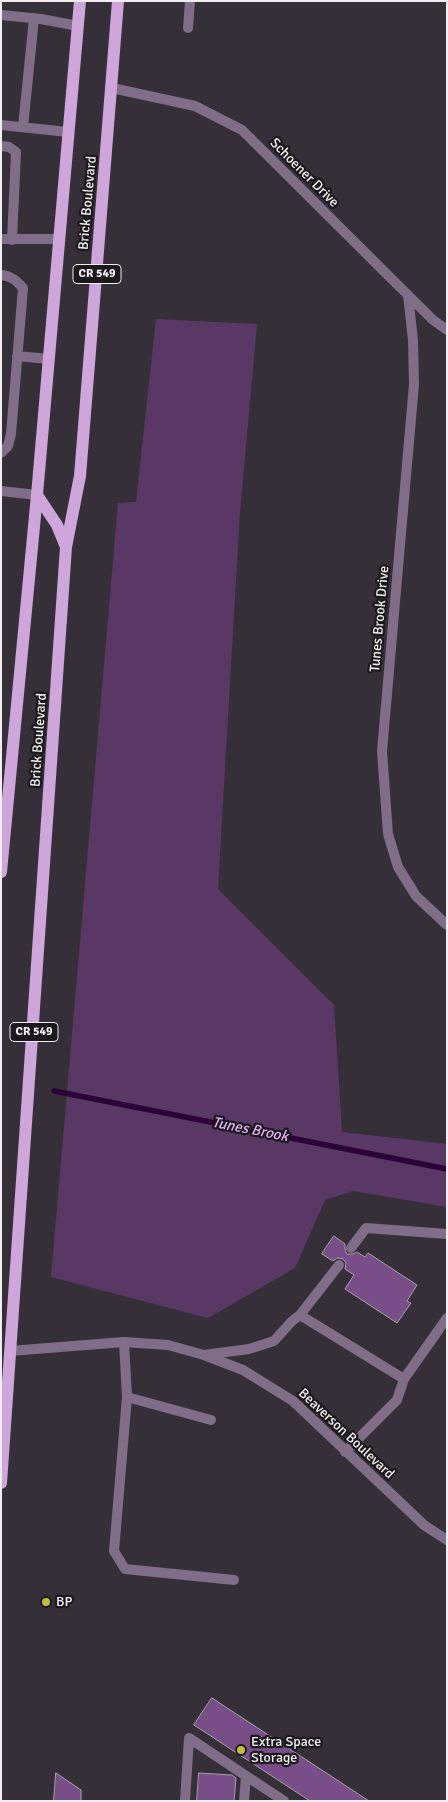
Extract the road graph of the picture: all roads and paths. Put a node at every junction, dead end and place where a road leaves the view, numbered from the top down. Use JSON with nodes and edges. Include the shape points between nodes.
{"nodes":[{"id":1,"x":80,"y":1,"type":"edge"},
{"id":2,"x":118,"y":1,"type":"edge"},
{"id":3,"x":190,"y":1,"type":"edge"},
{"id":4,"x":1,"y":15,"type":"edge"},
{"id":5,"x":34,"y":18,"type":"junction"},
{"id":6,"x":78,"y":26,"type":"junction"},
{"id":7,"x":188,"y":28,"type":"dead end"},
{"id":8,"x":112,"y":88,"type":"junction"},
{"id":9,"x":1,"y":125,"type":"edge"},
{"id":10,"x":23,"y":127,"type":"junction"},
{"id":11,"x":68,"y":132,"type":"junction"},
{"id":12,"x":1,"y":146,"type":"edge"},
{"id":13,"x":1,"y":239,"type":"edge"},
{"id":14,"x":59,"y":239,"type":"junction"},
{"id":15,"x":12,"y":240,"type":"junction"},
{"id":16,"x":1,"y":275,"type":"edge"},
{"id":17,"x":408,"y":295,"type":"junction"},
{"id":18,"x":447,"y":330,"type":"edge"},
{"id":19,"x":17,"y":356,"type":"junction"},
{"id":20,"x":49,"y":359,"type":"junction"},
{"id":21,"x":1,"y":453,"type":"edge"},
{"id":22,"x":1,"y":491,"type":"edge"},
{"id":23,"x":37,"y":494,"type":"junction"},
{"id":24,"x":66,"y":547,"type":"junction"},
{"id":25,"x":1,"y":872,"type":"edge"},
{"id":26,"x":447,"y":925,"type":"edge"},
{"id":27,"x":447,"y":1234,"type":"edge"},
{"id":28,"x":351,"y":1248,"type":"dead end"},
{"id":29,"x":339,"y":1265,"type":"dead end"},
{"id":30,"x":300,"y":1315,"type":"junction"},
{"id":31,"x":447,"y":1318,"type":"edge"},
{"id":32,"x":124,"y":1342,"type":"junction"},
{"id":33,"x":10,"y":1351,"type":"junction"},
{"id":34,"x":204,"y":1355,"type":"junction"},
{"id":35,"x":404,"y":1379,"type":"junction"},
{"id":36,"x":128,"y":1397,"type":"junction"},
{"id":37,"x":211,"y":1420,"type":"dead end"},
{"id":38,"x":345,"y":1452,"type":"junction"},
{"id":39,"x":1,"y":1483,"type":"edge"},
{"id":40,"x":447,"y":1540,"type":"edge"},
{"id":41,"x":234,"y":1580,"type":"dead end"},
{"id":42,"x":246,"y":1776,"type":"junction"},
{"id":43,"x":185,"y":1801,"type":"edge"},
{"id":44,"x":244,"y":1801,"type":"edge"},
{"id":45,"x":284,"y":1801,"type":"edge"}],
"edges":[{"from":1,"to":6,"type":"main road","name":"Brick Boulevard","number":"CR 549"},
{"from":2,"to":8,"type":"main road","name":"Brick Boulevard","number":"CR 549"},
{"from":3,"to":7,"type":"street"},
{"from":4,"to":5,"type":"street"},
{"from":5,"to":6,"type":"street"},
{"from":5,"to":10,"type":"street"},
{"from":6,"to":11,"type":"main road","name":"Brick Boulevard","number":"CR 549"},
{"from":8,"to":17,"type":"street","name":"Schoener Drive","via":[[196,106],[242,130]]},
{"from":8,"to":24,"type":"main road","name":"Brick Boulevard","number":"CR 549","via":[[80,476]]},
{"from":9,"to":10,"type":"street"},
{"from":10,"to":11,"type":"street"},
{"from":11,"to":14,"type":"main road","name":"Brick Boulevard","number":"CR 549"},
{"from":12,"to":15,"type":"street","via":[[16,152]]},
{"from":13,"to":15,"type":"street"},
{"from":14,"to":15,"type":"street"},
{"from":14,"to":20,"type":"main road","name":"Brick Boulevard","number":"CR 549"},
{"from":16,"to":19,"type":"street","via":[[16,280],[23,288]]},
{"from":17,"to":18,"type":"street","name":"Schoener Drive"},
{"from":17,"to":26,"type":"street","name":"Tunes Brook Drive","via":[[414,384],[382,751],[388,834],[398,867],[416,896]]},
{"from":19,"to":20,"type":"street"},
{"from":19,"to":21,"type":"street","via":[[11,434],[8,446]]},
{"from":20,"to":23,"type":"main road","name":"Brick Boulevard","number":"CR 549"},
{"from":22,"to":23,"type":"street"},
{"from":23,"to":24,"type":"main road","via":[[57,525]]},
{"from":23,"to":25,"type":"main road","name":"Brick Boulevard","number":"CR 549"},
{"from":24,"to":33,"type":"main road","name":"Brick Boulevard","number":"CR 549"},
{"from":27,"to":28,"type":"street","via":[[366,1228]]},
{"from":29,"to":30,"type":"street"},
{"from":30,"to":34,"type":"street","via":[[274,1342]]},
{"from":30,"to":35,"type":"street"},
{"from":31,"to":35,"type":"street"},
{"from":32,"to":33,"type":"street","name":"Beaverson Boulevard"},
{"from":32,"to":34,"type":"street","name":"Beaverson Boulevard","via":[[168,1345]]},
{"from":32,"to":36,"type":"street"},
{"from":33,"to":39,"type":"main road","name":"Brick Boulevard","number":"CR 549"},
{"from":34,"to":38,"type":"street","name":"Beaverson Boulevard","via":[[243,1370],[293,1401]]},
{"from":35,"to":38,"type":"street","via":[[397,1400]]},
{"from":36,"to":37,"type":"street"},
{"from":36,"to":41,"type":"street","via":[[114,1551],[125,1569]]},
{"from":38,"to":40,"type":"street","name":"Beaverson Boulevard","via":[[424,1525]]},
{"from":42,"to":43,"type":"street","via":[[189,1738]]},
{"from":42,"to":44,"type":"street"},
{"from":42,"to":45,"type":"street"}]}
